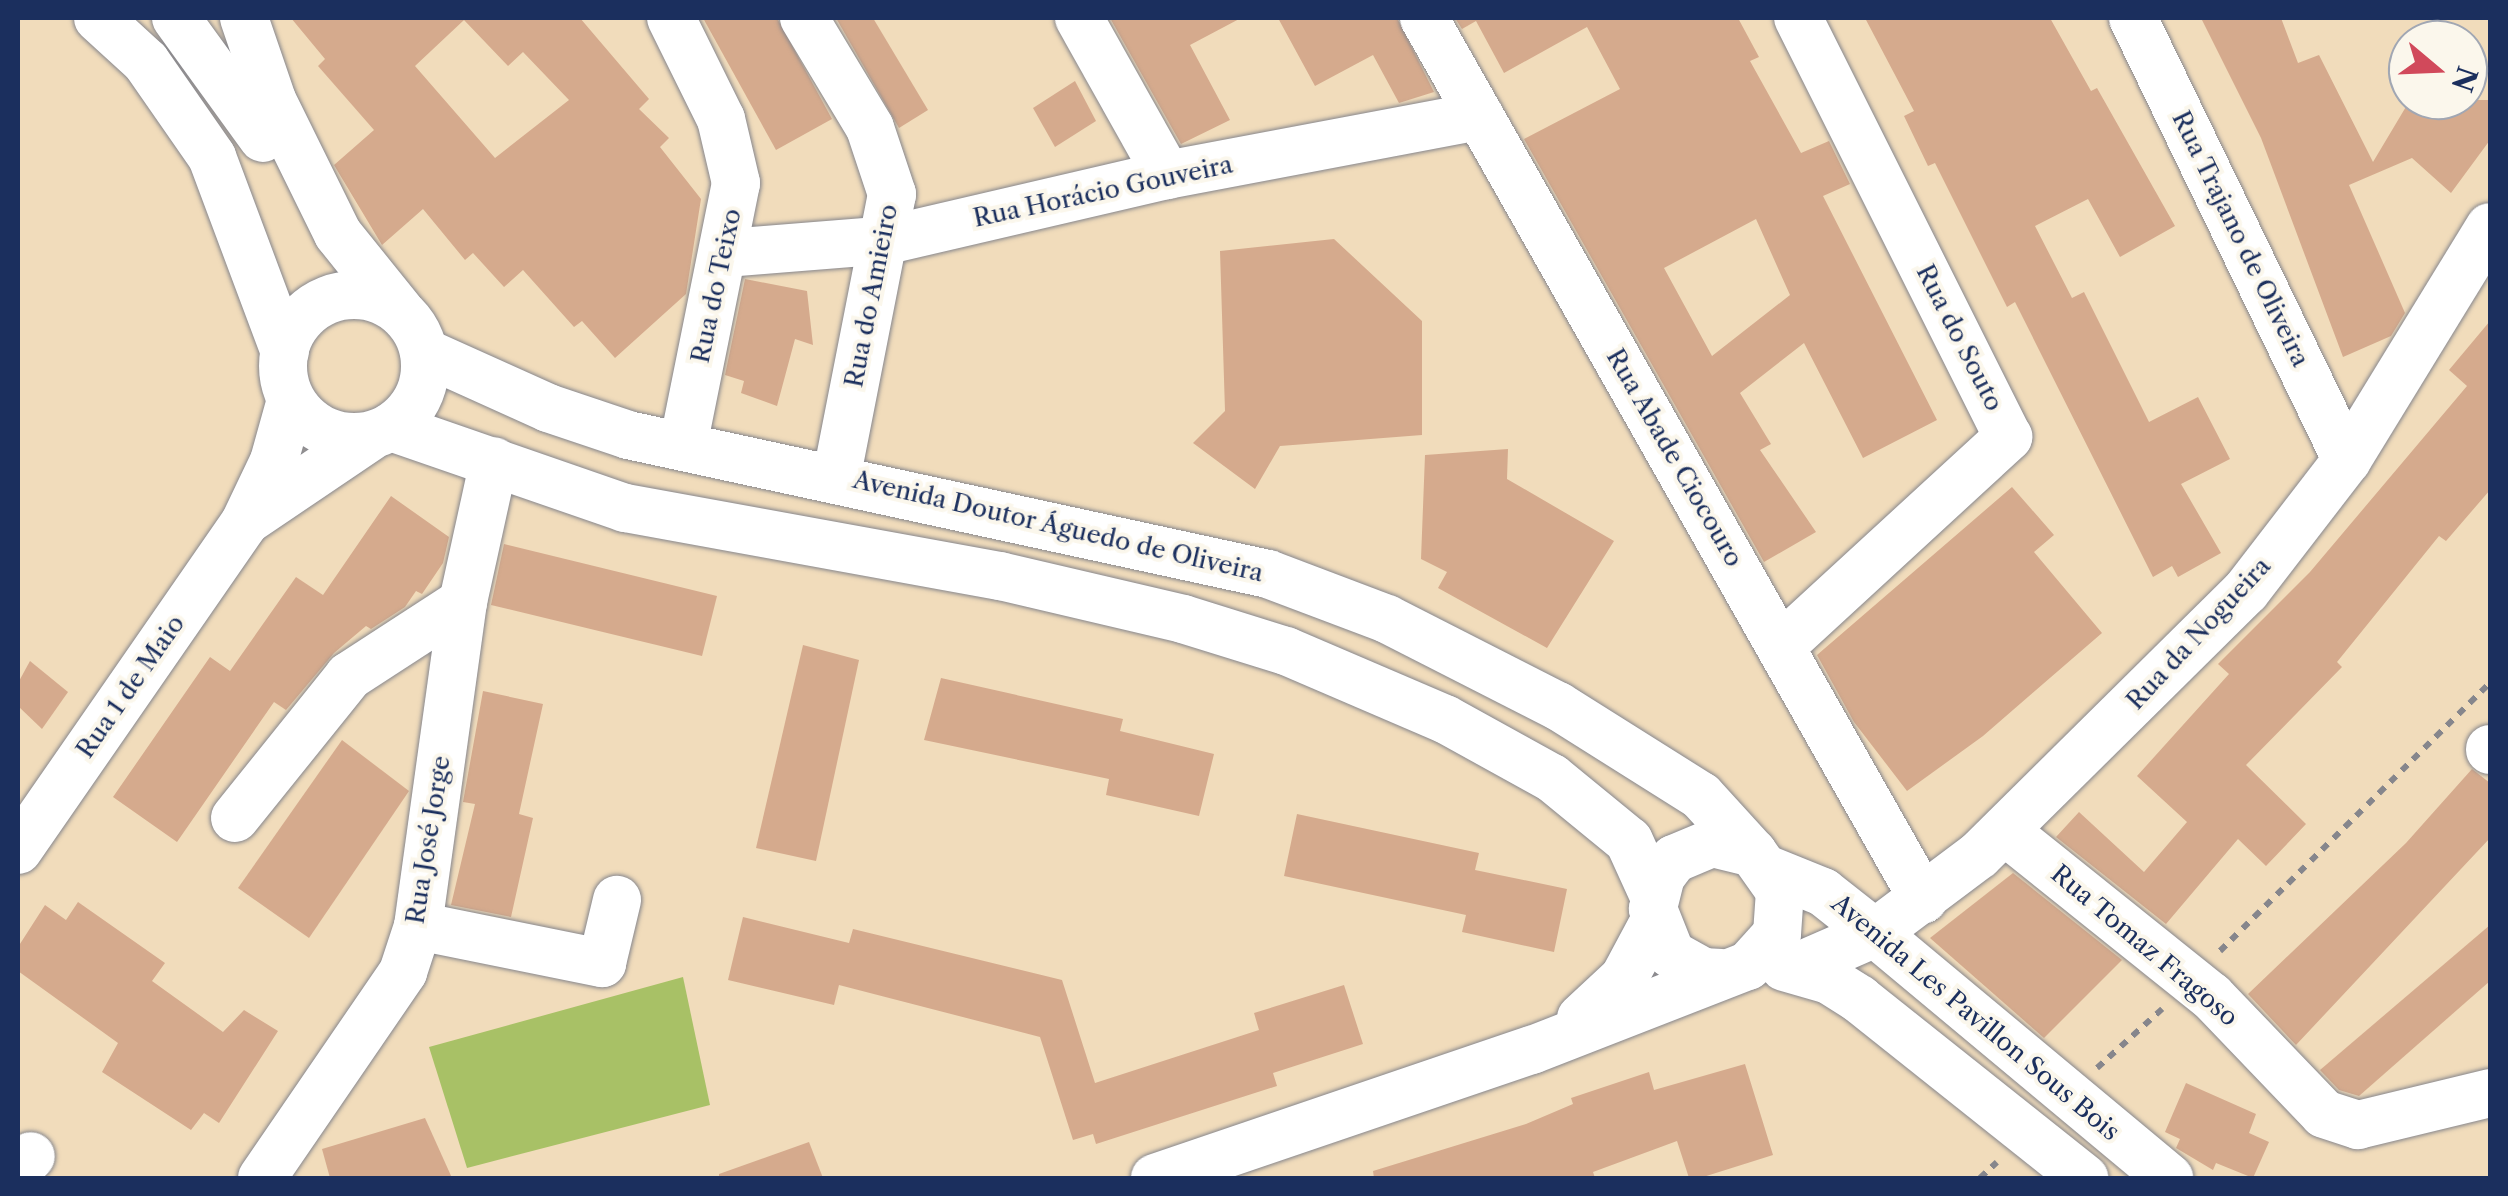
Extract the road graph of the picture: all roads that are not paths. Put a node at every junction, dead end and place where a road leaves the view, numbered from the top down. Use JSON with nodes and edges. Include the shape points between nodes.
{"nodes":[{"id":1,"x":98,"y":18,"type":"edge"},
{"id":2,"x":147,"y":18,"type":"edge"},
{"id":3,"x":176,"y":18,"type":"edge"},
{"id":4,"x":244,"y":18,"type":"edge"},
{"id":5,"x":671,"y":18,"type":"edge"},
{"id":6,"x":804,"y":18,"type":"edge"},
{"id":7,"x":1080,"y":18,"type":"edge"},
{"id":8,"x":1424,"y":18,"type":"edge"},
{"id":9,"x":1798,"y":18,"type":"edge"},
{"id":10,"x":2133,"y":18,"type":"edge"},
{"id":11,"x":1478,"y":116,"type":"junction"},
{"id":12,"x":1168,"y":175,"type":"junction"},
{"id":13,"x":2490,"y":227,"type":"edge"},
{"id":14,"x":888,"y":240,"type":"junction"},
{"id":15,"x":726,"y":253,"type":"junction"},
{"id":16,"x":397,"y":320,"type":"junction"},
{"id":17,"x":291,"y":337,"type":"junction"},
{"id":18,"x":291,"y":400,"type":"junction"},
{"id":19,"x":381,"y":432,"type":"junction"},
{"id":20,"x":683,"y":446,"type":"junction"},
{"id":21,"x":2347,"y":460,"type":"junction"},
{"id":22,"x":494,"y":461,"type":"junction"},
{"id":23,"x":836,"y":475,"type":"junction"},
{"id":24,"x":244,"y":524,"type":"junction"},
{"id":25,"x":463,"y":602,"type":"junction"},
{"id":26,"x":1781,"y":646,"type":"junction"},
{"id":27,"x":234,"y":818,"type":"dead end"},
{"id":28,"x":2006,"y":832,"type":"junction"},
{"id":29,"x":18,"y":850,"type":"edge"},
{"id":30,"x":1762,"y":862,"type":"junction"},
{"id":31,"x":1923,"y":899,"type":"junction"},
{"id":32,"x":617,"y":900,"type":"dead end"},
{"id":33,"x":1654,"y":909,"type":"junction"},
{"id":34,"x":418,"y":926,"type":"junction"},
{"id":35,"x":1876,"y":933,"type":"junction"},
{"id":36,"x":1755,"y":969,"type":"junction"},
{"id":37,"x":1532,"y":1050,"type":"junction"},
{"id":38,"x":2490,"y":1093,"type":"edge"},
{"id":39,"x":262,"y":1178,"type":"edge"},
{"id":40,"x":1155,"y":1178,"type":"edge"},
{"id":41,"x":2084,"y":1178,"type":"edge"},
{"id":42,"x":2170,"y":1178,"type":"edge"}],
"edges":[{"from":1,"to":17,"type":"street","via":[[146,62],[212,157]]},
{"from":2,"to":17,"type":"street","via":[[190,67],[233,138],[262,203]]},
{"from":3,"to":16,"type":"street","via":[[241,100],[310,224]]},
{"from":4,"to":16,"type":"street","name":"Avenida Doutor Águedo de Oliveira","via":[[272,100],[338,234]]},
{"from":5,"to":15,"type":"street","name":"Rua do Teixo","via":[[731,149],[736,182]]},
{"from":6,"to":14,"type":"street","name":"Rua do Amieiro","via":[[880,149],[892,194]]},
{"from":7,"to":12,"type":"street"},
{"from":8,"to":11,"type":"street","name":"Rua Abade Ciocouro"},
{"from":9,"to":26,"type":"street","name":"Rua do Souto","via":[[2008,436]]},
{"from":10,"to":21,"type":"street","name":"Rua Trajano de Oliveira"},
{"from":11,"to":12,"type":"street","name":"Rua Horácio Gouveira"},
{"from":11,"to":26,"type":"street","name":"Rua Abade Ciocouro"},
{"from":12,"to":14,"type":"street","name":"Rua Horácio Gouveira"},
{"from":13,"to":21,"type":"street","name":"Rua da Nogueira"},
{"from":14,"to":15,"type":"street","name":"Rua Horácio Gouveira"},
{"from":14,"to":23,"type":"street","name":"Rua do Amieiro"},
{"from":15,"to":20,"type":"street","name":"Rua do Teixo"},
{"from":16,"to":17,"type":"street","via":[[339,296]]},
{"from":16,"to":19,"type":"street","via":[[420,395]]},
{"from":16,"to":20,"type":"street","name":"Avenida Doutor Águedo de Oliveira","via":[[548,408]]},
{"from":17,"to":18,"type":"street"},
{"from":18,"to":19,"type":"street","via":[[325,432]]},
{"from":18,"to":24,"type":"street","via":[[274,461]]},
{"from":19,"to":22,"type":"street"},
{"from":19,"to":24,"type":"street"},
{"from":20,"to":23,"type":"street","name":"Avenida Doutor Águedo de Oliveira"},
{"from":21,"to":28,"type":"street","name":"Rua da Nogueira","via":[[2246,591]]},
{"from":22,"to":25,"type":"street","name":"Rua José Jorge"},
{"from":22,"to":33,"type":"street","via":[[625,508],[1000,576],[1183,619],[1341,672],[1474,734],[1592,806],[1629,841]]},
{"from":23,"to":30,"type":"street","name":"Avenida Doutor Águedo de Oliveira","via":[[1202,554],[1387,620],[1468,656],[1632,751],[1700,796]]},
{"from":24,"to":29,"type":"street","name":"Rua 1 de Maio"},
{"from":25,"to":27,"type":"street","via":[[348,676]]},
{"from":25,"to":34,"type":"street","name":"Rua José Jorge"},
{"from":26,"to":31,"type":"street","name":"Rua Abade Ciocouro"},
{"from":28,"to":31,"type":"street","name":"Rua da Nogueira"},
{"from":28,"to":38,"type":"street","name":"Rua Tomaz Fragoso","via":[[2191,980],[2324,1114],[2358,1125]]},
{"from":30,"to":33,"type":"street","via":[[1712,843],[1692,848],[1667,868]]},
{"from":30,"to":35,"type":"street","name":"Avenida Les Pavillon Sous Bois","via":[[1823,892]]},
{"from":30,"to":36,"type":"street","via":[[1780,891],[1780,923]]},
{"from":31,"to":35,"type":"street","name":"Rua da Nogueira"},
{"from":32,"to":34,"type":"street","via":[[602,963]]},
{"from":33,"to":36,"type":"street","via":[[1660,939],[1686,965]]},
{"from":33,"to":37,"type":"street","via":[[1608,998]]},
{"from":34,"to":39,"type":"street","name":"Rua José Jorge","via":[[403,972]]},
{"from":35,"to":36,"type":"street","name":"Rua da Nogueira"},
{"from":35,"to":42,"type":"street","name":"Avenida Les Pavillon Sous Bois"},
{"from":36,"to":37,"type":"street","name":"Rua da Nogueira"},
{"from":36,"to":41,"type":"street","via":[[1859,998]]},
{"from":37,"to":40,"type":"street"}]}
